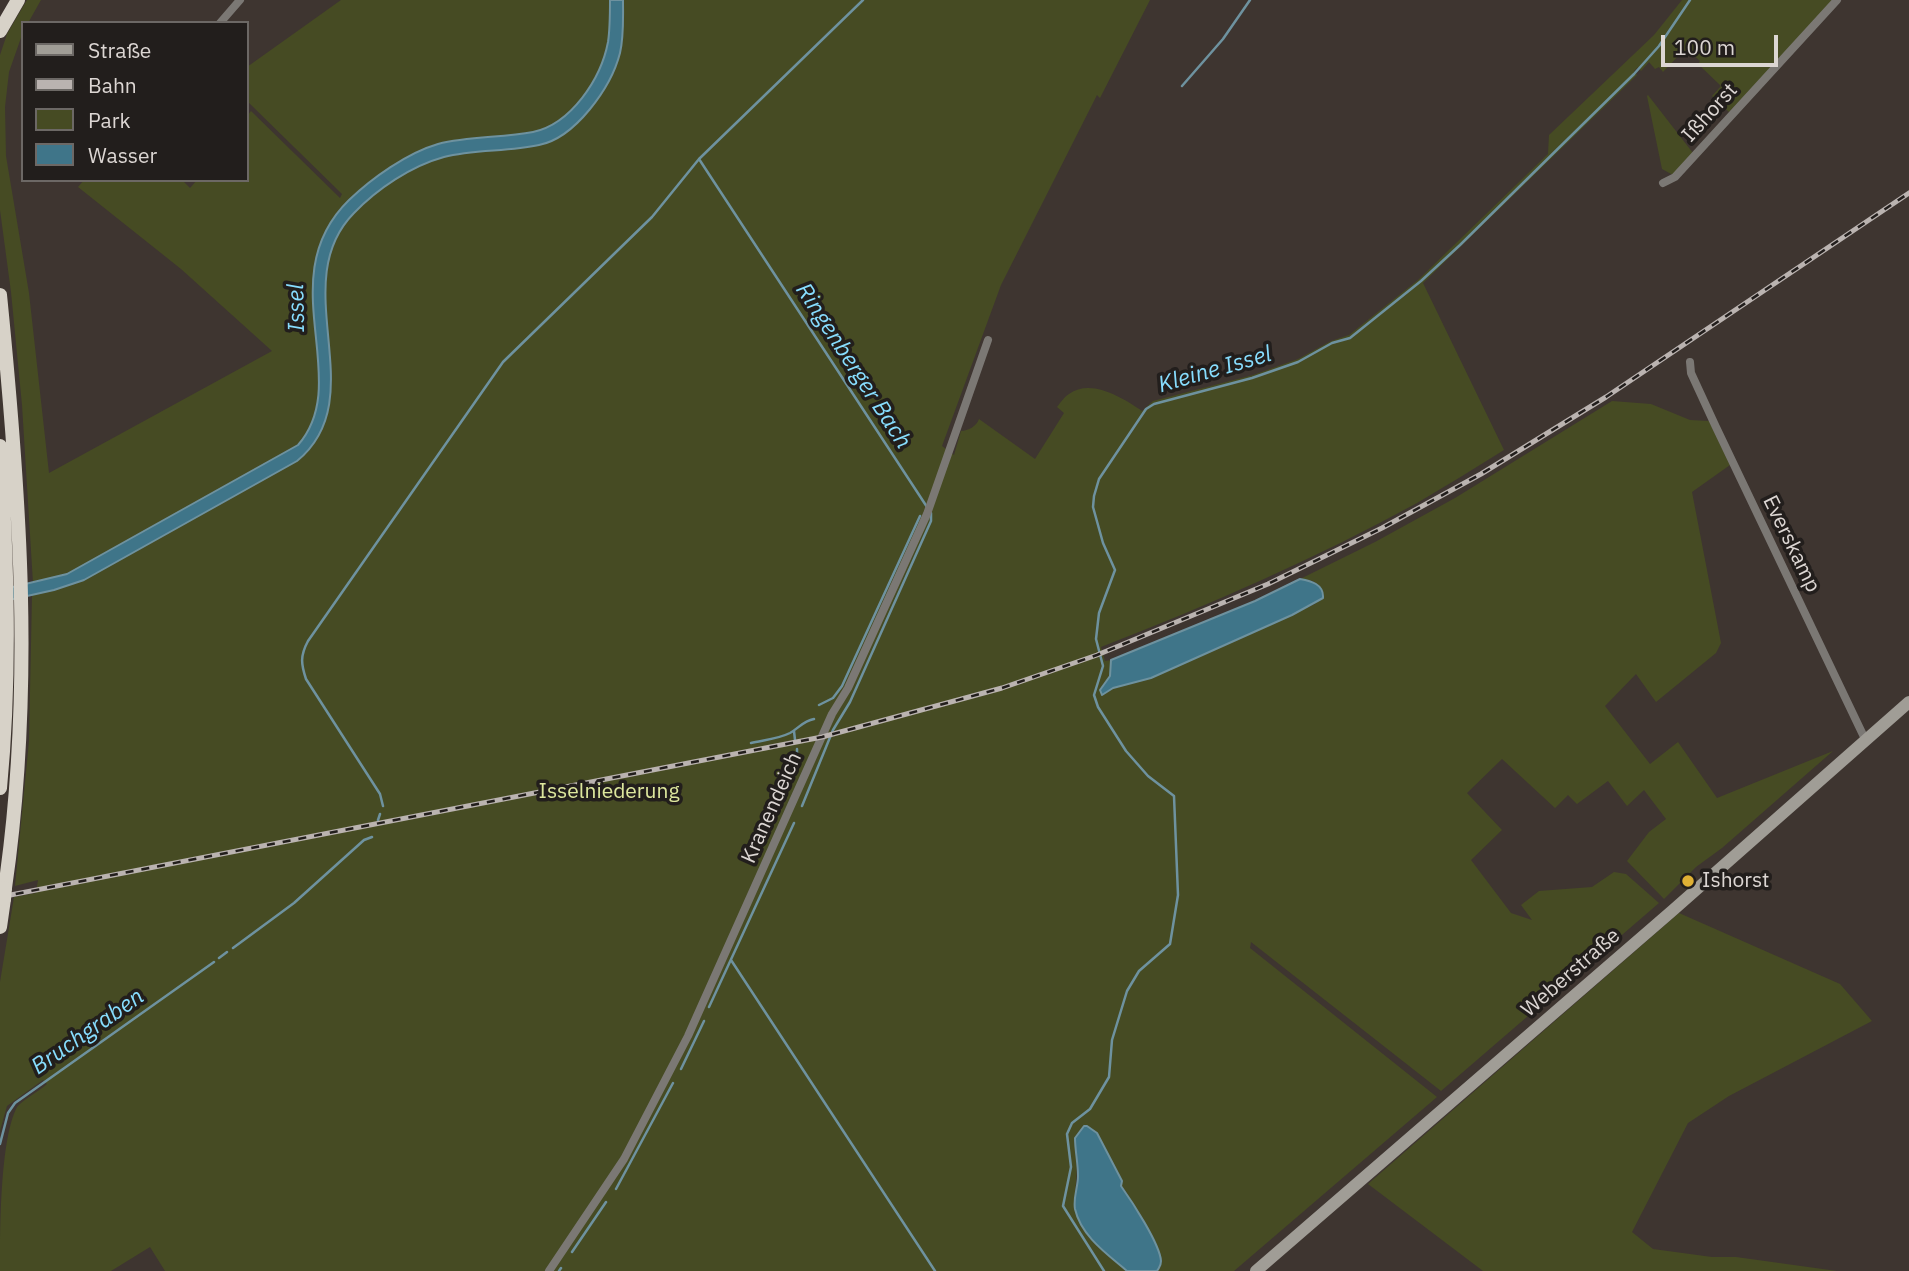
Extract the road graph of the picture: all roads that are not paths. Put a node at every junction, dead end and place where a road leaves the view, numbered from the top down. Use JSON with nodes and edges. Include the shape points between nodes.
{"nodes":[{"id":1,"x":18,"y":0,"type":"edge"},
{"id":2,"x":240,"y":0,"type":"edge"},
{"id":3,"x":1837,"y":0,"type":"edge"},
{"id":4,"x":222,"y":21,"type":"edge"},
{"id":5,"x":0,"y":31,"type":"edge"},
{"id":6,"x":1663,"y":183,"type":"dead end"},
{"id":7,"x":0,"y":295,"type":"edge"},
{"id":8,"x":988,"y":340,"type":"dead end"},
{"id":9,"x":1690,"y":362,"type":"dead end"},
{"id":10,"x":0,"y":446,"type":"edge"},
{"id":11,"x":15,"y":570,"type":"junction"},
{"id":12,"x":15,"y":617,"type":"junction"},
{"id":13,"x":1909,"y":702,"type":"edge"},
{"id":14,"x":1866,"y":740,"type":"junction"},
{"id":15,"x":0,"y":788,"type":"edge"},
{"id":16,"x":0,"y":927,"type":"edge"},
{"id":17,"x":549,"y":1271,"type":"edge"},
{"id":18,"x":1256,"y":1271,"type":"edge"}],
"edges":[{"from":1,"to":5,"type":"highway"},
{"from":2,"to":4,"type":"street"},
{"from":3,"to":6,"type":"street","name":"Ißhorst","via":[[1675,177]]},
{"from":7,"to":11,"type":"highway","via":[[14,432]]},
{"from":8,"to":17,"type":"street","name":"Kranendeich","via":[[927,514],[688,1036],[624,1158]]},
{"from":9,"to":14,"type":"street","name":"Everskamp","via":[[1715,425]]},
{"from":10,"to":11,"type":"highway"},
{"from":11,"to":12,"type":"highway"},
{"from":12,"to":15,"type":"highway"},
{"from":12,"to":16,"type":"highway","via":[[19,751]]},
{"from":13,"to":14,"type":"main road","name":"Weberstraße"},
{"from":14,"to":18,"type":"main road","name":"Weberstraße"}]}
